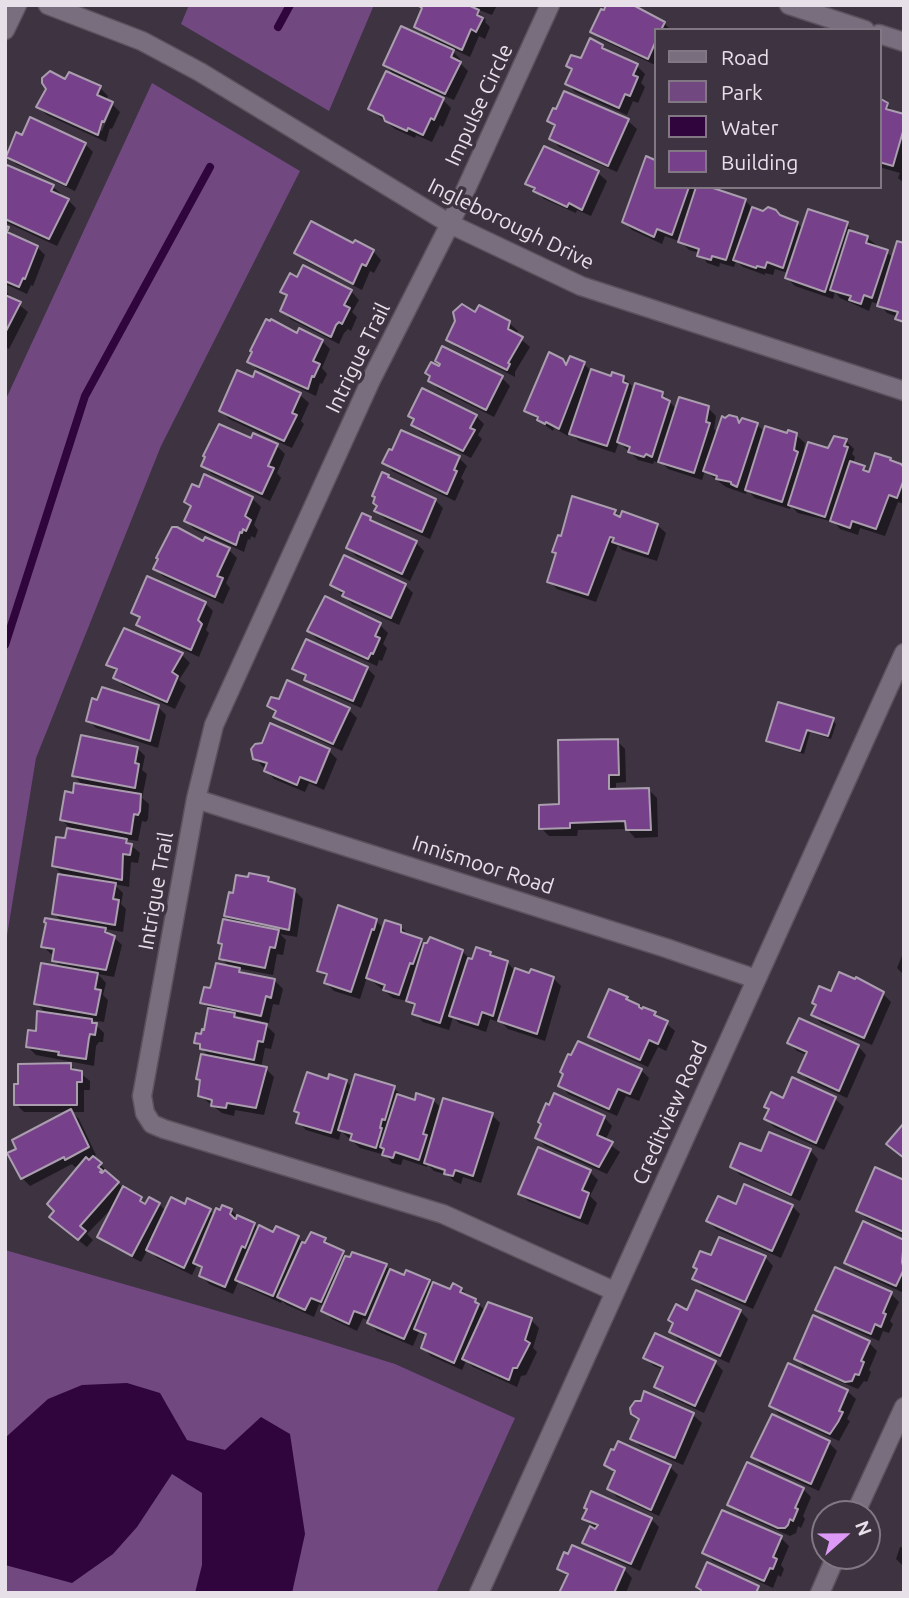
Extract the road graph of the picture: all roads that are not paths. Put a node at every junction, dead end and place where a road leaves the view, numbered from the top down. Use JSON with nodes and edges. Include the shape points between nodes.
{"nodes":[{"id":1,"x":17,"y":5,"type":"edge"},
{"id":2,"x":48,"y":5,"type":"edge"},
{"id":3,"x":550,"y":5,"type":"edge"},
{"id":4,"x":789,"y":5,"type":"edge"},
{"id":5,"x":859,"y":28,"type":"edge"},
{"id":6,"x":5,"y":30,"type":"edge"},
{"id":7,"x":881,"y":35,"type":"edge"},
{"id":8,"x":904,"y":42,"type":"edge"},
{"id":9,"x":450,"y":225,"type":"junction"},
{"id":10,"x":904,"y":391,"type":"edge"},
{"id":11,"x":904,"y":653,"type":"edge"},
{"id":12,"x":195,"y":799,"type":"junction"},
{"id":13,"x":756,"y":979,"type":"junction"},
{"id":14,"x":614,"y":1292,"type":"junction"},
{"id":15,"x":904,"y":1407,"type":"edge"},
{"id":16,"x":861,"y":1500,"type":"edge"},
{"id":17,"x":830,"y":1570,"type":"edge"},
{"id":18,"x":479,"y":1593,"type":"edge"},
{"id":19,"x":820,"y":1593,"type":"edge"}],
"edges":[{"from":1,"to":6,"type":"street"},
{"from":2,"to":9,"type":"street","name":"Ingleborough Drive","via":[[142,41],[200,72]]},
{"from":3,"to":9,"type":"street","name":"Impulse Circle"},
{"from":4,"to":5,"type":"street"},
{"from":7,"to":8,"type":"street"},
{"from":9,"to":10,"type":"street","name":"Ingleborough Drive","via":[[581,286]]},
{"from":9,"to":12,"type":"street","name":"Intrigue Trail","via":[[371,380],[214,725]]},
{"from":11,"to":13,"type":"street","name":"Creditview Road"},
{"from":12,"to":13,"type":"street","name":"Innismoor Road"},
{"from":12,"to":14,"type":"street","name":"Intrigue Trail","via":[[142,1096],[152,1124],[443,1214]]},
{"from":13,"to":14,"type":"street","name":"Creditview Road"},
{"from":14,"to":18,"type":"street","name":"Creditview Road"},
{"from":15,"to":16,"type":"street"},
{"from":17,"to":19,"type":"street"}]}
